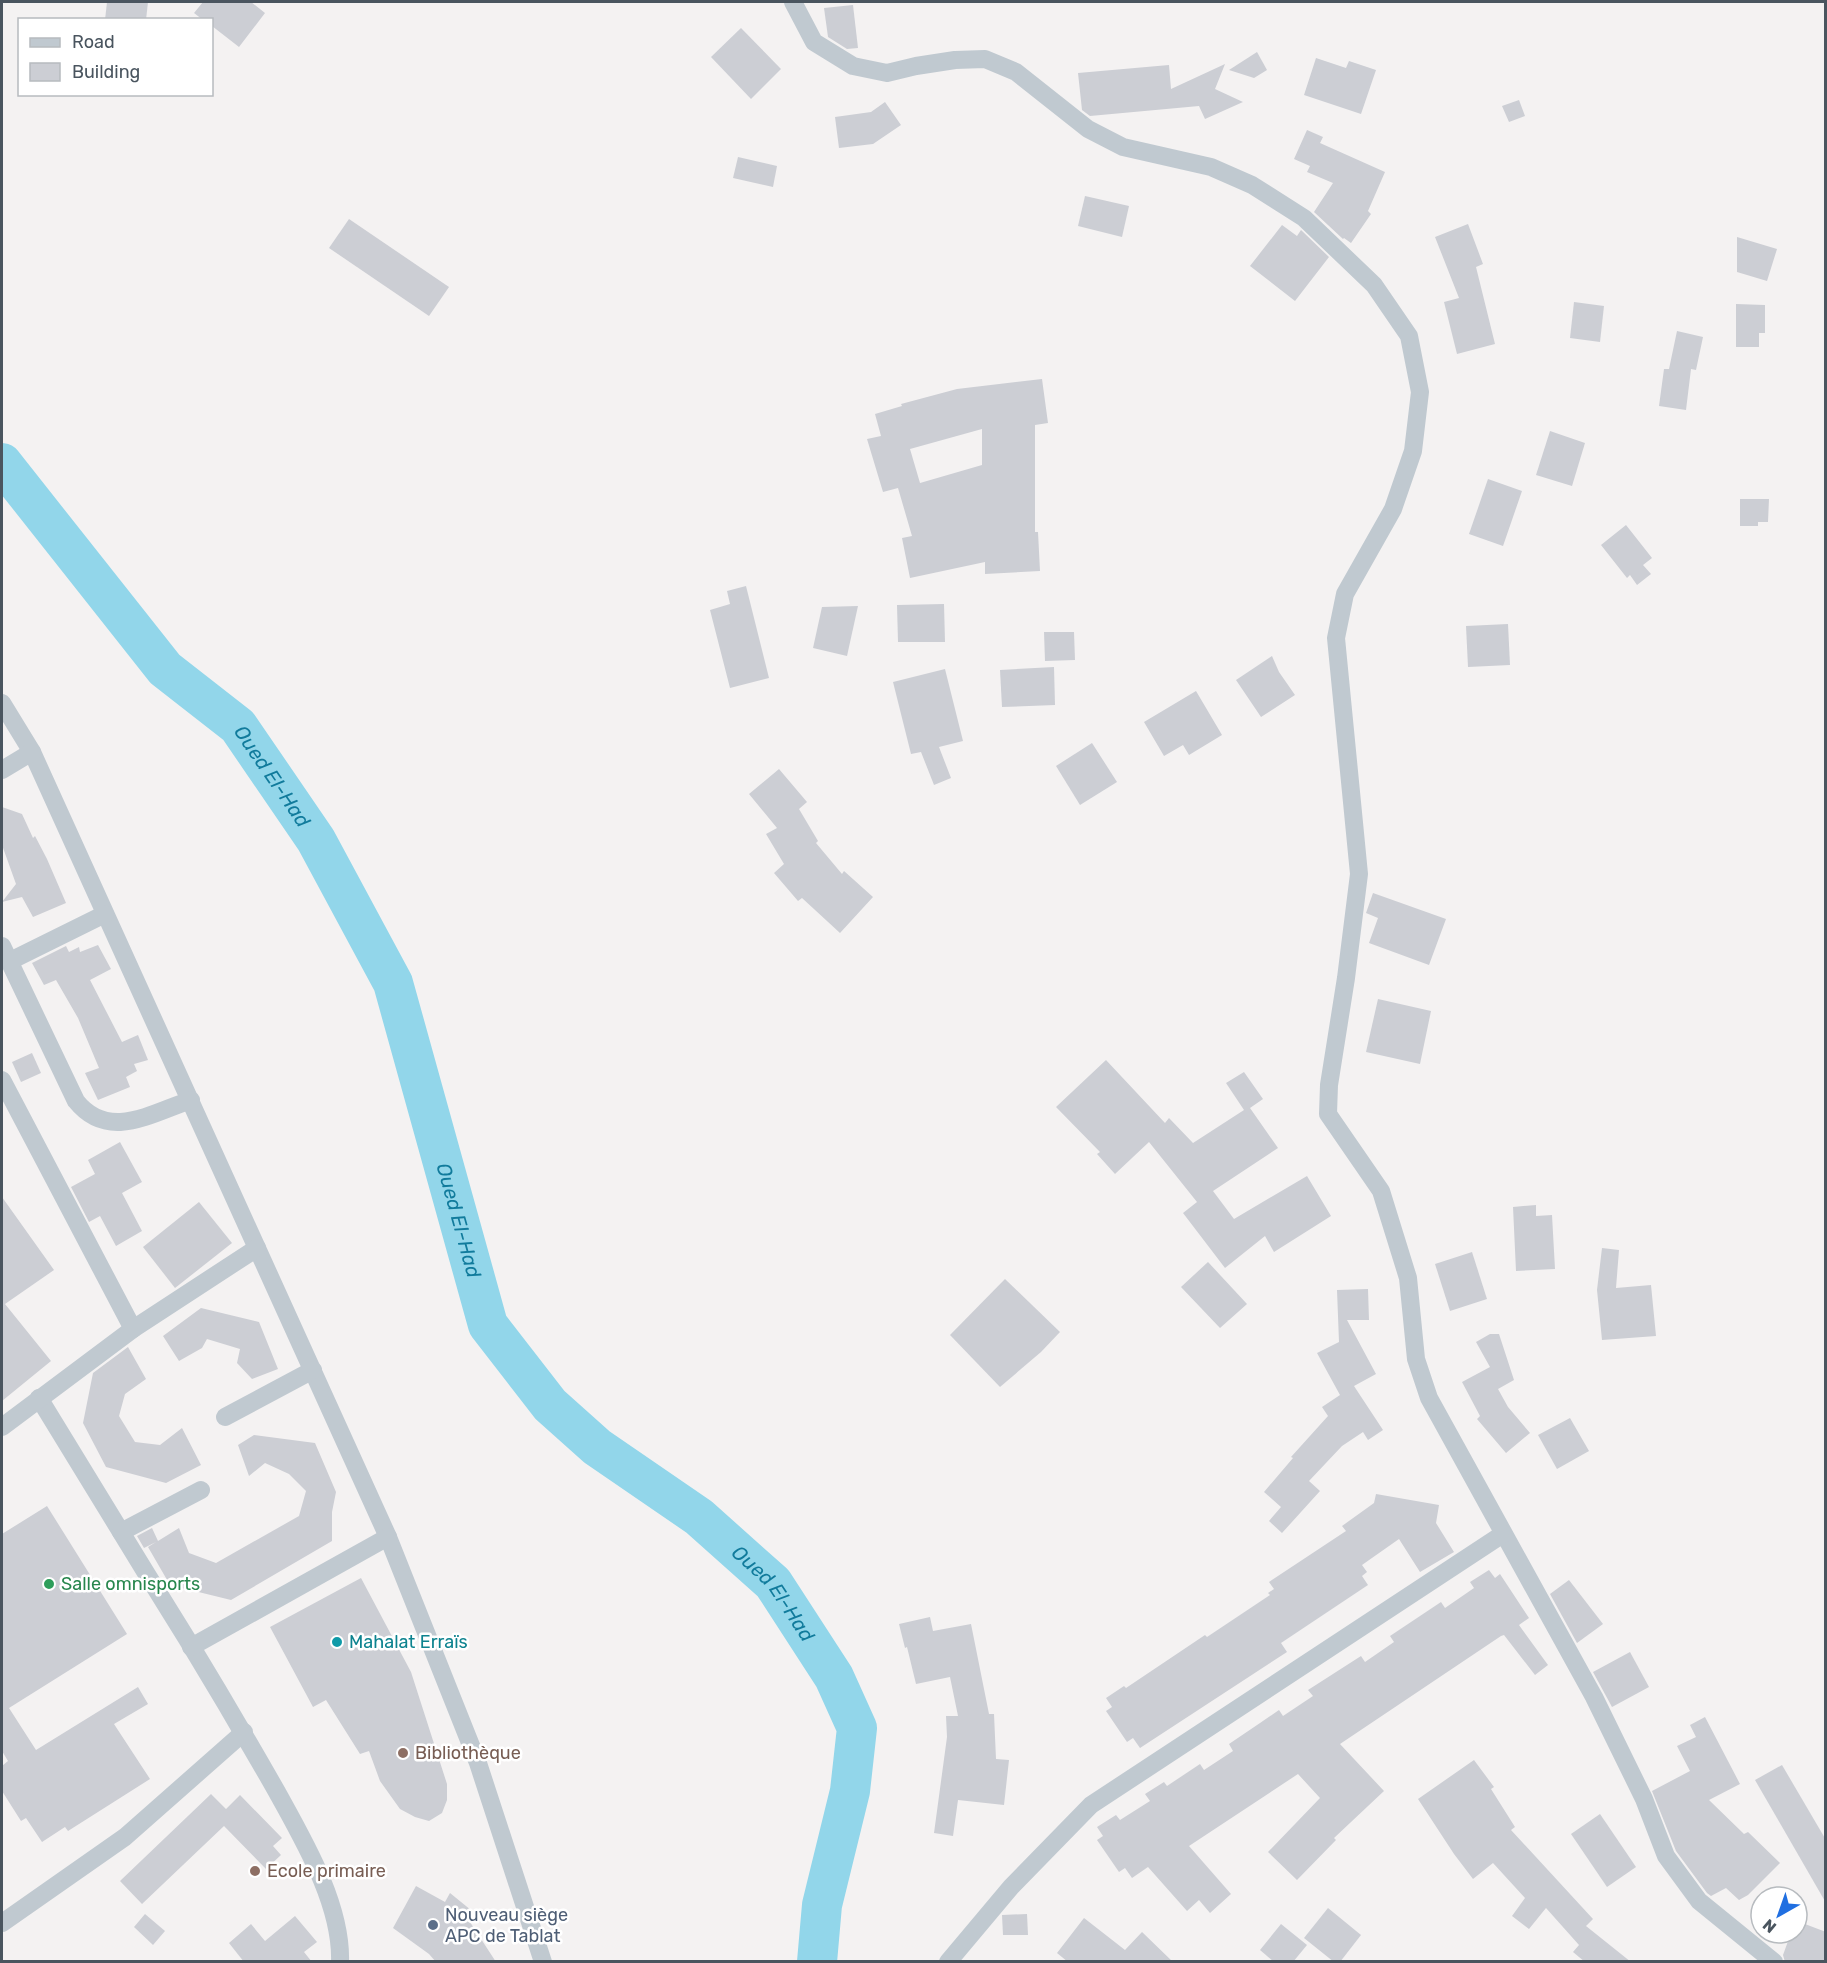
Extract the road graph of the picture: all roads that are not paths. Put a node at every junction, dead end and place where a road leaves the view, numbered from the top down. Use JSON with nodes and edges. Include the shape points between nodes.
{"nodes":[{"id":1,"x":793,"y":2,"type":"edge"},
{"id":2,"x":2,"y":703,"type":"edge"},
{"id":3,"x":32,"y":752,"type":"junction"},
{"id":4,"x":2,"y":770,"type":"edge"},
{"id":5,"x":105,"y":914,"type":"junction"},
{"id":6,"x":6,"y":954,"type":"edge"},
{"id":7,"x":2,"y":1080,"type":"edge"},
{"id":8,"x":190,"y":1100,"type":"junction"},
{"id":9,"x":258,"y":1248,"type":"junction"},
{"id":10,"x":133,"y":1329,"type":"junction"},
{"id":11,"x":313,"y":1370,"type":"junction"},
{"id":12,"x":39,"y":1398,"type":"junction"},
{"id":13,"x":225,"y":1417,"type":"dead end"},
{"id":14,"x":2,"y":1427,"type":"edge"},
{"id":15,"x":201,"y":1490,"type":"dead end"},
{"id":16,"x":121,"y":1532,"type":"junction"},
{"id":17,"x":1503,"y":1534,"type":"junction"},
{"id":18,"x":388,"y":1537,"type":"junction"},
{"id":19,"x":191,"y":1647,"type":"junction"},
{"id":20,"x":244,"y":1732,"type":"junction"},
{"id":21,"x":2,"y":1923,"type":"edge"},
{"id":22,"x":341,"y":1958,"type":"edge"},
{"id":23,"x":543,"y":1962,"type":"edge"},
{"id":24,"x":948,"y":1962,"type":"edge"},
{"id":25,"x":1774,"y":1962,"type":"edge"}],
"edges":[{"from":1,"to":17,"type":"street","via":[[814,42],[853,66],[887,73],[985,59],[1016,72],[1088,129],[1123,147],[1211,167],[1252,185],[1304,218],[1374,285],[1409,336],[1420,392],[1413,451],[1393,509],[1345,594],[1336,638],[1359,874],[1328,1114],[1381,1191],[1408,1278],[1416,1359],[1429,1398]]},
{"from":2,"to":3,"type":"street"},
{"from":3,"to":4,"type":"street"},
{"from":3,"to":5,"type":"street"},
{"from":5,"to":6,"type":"street"},
{"from":5,"to":8,"type":"street"},
{"from":6,"to":8,"type":"street","via":[[84,1111],[105,1122],[118,1123]]},
{"from":7,"to":10,"type":"street"},
{"from":8,"to":9,"type":"street"},
{"from":9,"to":10,"type":"street"},
{"from":9,"to":11,"type":"street"},
{"from":10,"to":12,"type":"street"},
{"from":11,"to":13,"type":"street"},
{"from":11,"to":18,"type":"street"},
{"from":12,"to":14,"type":"street"},
{"from":12,"to":16,"type":"street"},
{"from":15,"to":16,"type":"street"},
{"from":16,"to":19,"type":"street"},
{"from":17,"to":24,"type":"street","via":[[1091,1805],[1011,1887]]},
{"from":17,"to":25,"type":"street","via":[[1594,1697],[1644,1799],[1666,1856],[1700,1901]]},
{"from":18,"to":19,"type":"street"},
{"from":18,"to":23,"type":"street","via":[[478,1763]]},
{"from":19,"to":20,"type":"street"},
{"from":20,"to":21,"type":"street","via":[[125,1837]]},
{"from":20,"to":22,"type":"street","via":[[317,1868]]}]}
